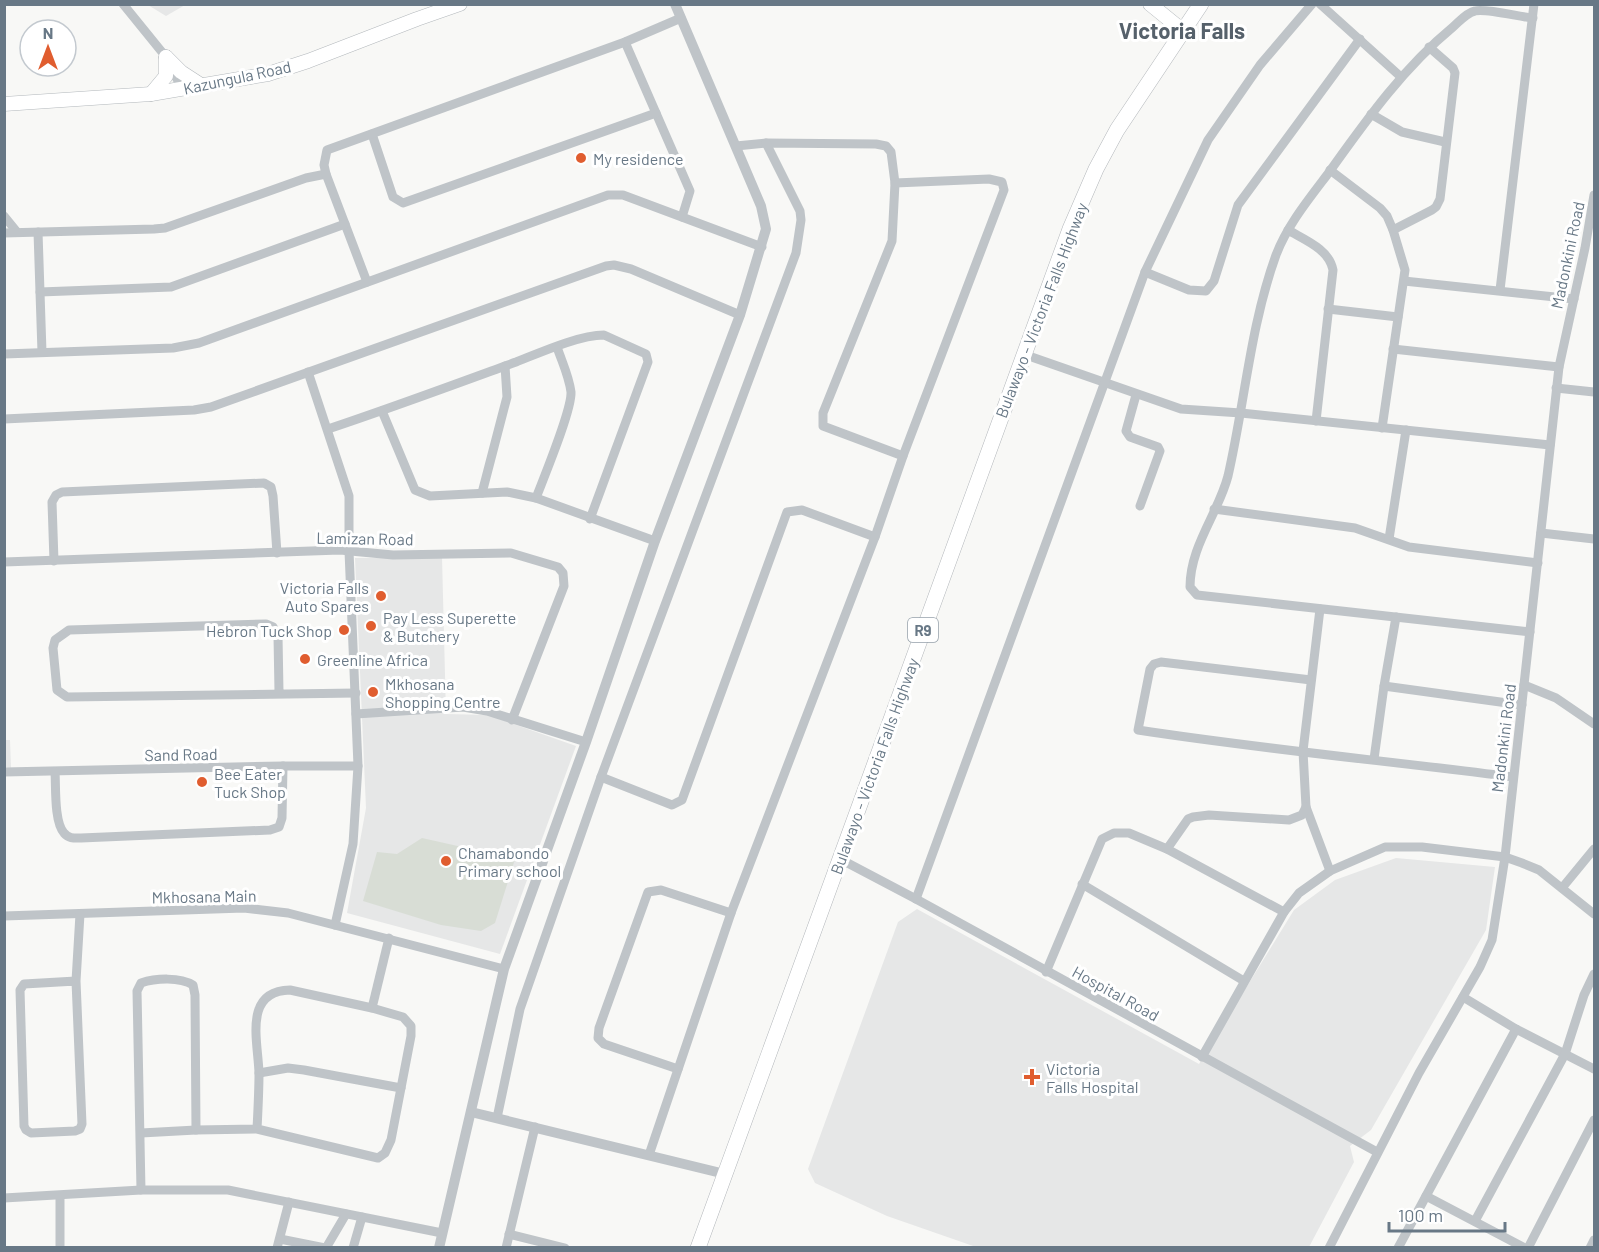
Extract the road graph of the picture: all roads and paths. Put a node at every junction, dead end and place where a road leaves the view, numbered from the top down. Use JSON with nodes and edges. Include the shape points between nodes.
{"nodes":[{"id":1,"x":123,"y":4,"type":"edge"},
{"id":2,"x":460,"y":4,"type":"edge"},
{"id":3,"x":675,"y":4,"type":"edge"},
{"id":4,"x":1150,"y":4,"type":"edge"},
{"id":5,"x":1201,"y":4,"type":"edge"},
{"id":6,"x":1312,"y":4,"type":"edge"},
{"id":7,"x":1320,"y":4,"type":"edge"},
{"id":8,"x":1534,"y":4,"type":"edge"},
{"id":9,"x":681,"y":18,"type":"junction"},
{"id":10,"x":1533,"y":18,"type":"junction"},
{"id":11,"x":1182,"y":30,"type":"junction"},
{"id":12,"x":1360,"y":39,"type":"junction"},
{"id":13,"x":625,"y":42,"type":"junction"},
{"id":14,"x":1429,"y":47,"type":"junction"},
{"id":15,"x":166,"y":57,"type":"junction"},
{"id":16,"x":1401,"y":78,"type":"junction"},
{"id":17,"x":201,"y":85,"type":"junction"},
{"id":18,"x":182,"y":89,"type":"junction"},
{"id":19,"x":151,"y":94,"type":"junction"},
{"id":20,"x":4,"y":104,"type":"edge"},
{"id":21,"x":656,"y":113,"type":"junction"},
{"id":22,"x":1371,"y":114,"type":"junction"},
{"id":23,"x":372,"y":134,"type":"junction"},
{"id":24,"x":1445,"y":142,"type":"junction"},
{"id":25,"x":766,"y":143,"type":"junction"},
{"id":26,"x":736,"y":146,"type":"junction"},
{"id":27,"x":1330,"y":170,"type":"junction"},
{"id":28,"x":326,"y":174,"type":"junction"},
{"id":29,"x":895,"y":183,"type":"junction"},
{"id":30,"x":1594,"y":195,"type":"edge"},
{"id":31,"x":4,"y":216,"type":"edge"},
{"id":32,"x":682,"y":217,"type":"junction"},
{"id":33,"x":345,"y":224,"type":"junction"},
{"id":34,"x":1288,"y":230,"type":"junction"},
{"id":35,"x":1393,"y":230,"type":"junction"},
{"id":36,"x":4,"y":232,"type":"edge"},
{"id":37,"x":16,"y":232,"type":"junction"},
{"id":38,"x":38,"y":232,"type":"junction"},
{"id":39,"x":762,"y":247,"type":"junction"},
{"id":40,"x":1590,"y":249,"type":"edge"},
{"id":41,"x":1144,"y":272,"type":"junction"},
{"id":42,"x":1404,"y":281,"type":"junction"},
{"id":43,"x":367,"y":282,"type":"junction"},
{"id":44,"x":1500,"y":290,"type":"junction"},
{"id":45,"x":40,"y":292,"type":"junction"},
{"id":46,"x":1574,"y":299,"type":"junction"},
{"id":47,"x":1328,"y":309,"type":"junction"},
{"id":48,"x":740,"y":315,"type":"junction"},
{"id":49,"x":1398,"y":317,"type":"junction"},
{"id":50,"x":556,"y":347,"type":"junction"},
{"id":51,"x":1393,"y":349,"type":"junction"},
{"id":52,"x":42,"y":352,"type":"junction"},
{"id":53,"x":4,"y":354,"type":"edge"},
{"id":54,"x":1023,"y":354,"type":"junction"},
{"id":55,"x":505,"y":366,"type":"junction"},
{"id":56,"x":1559,"y":367,"type":"junction"},
{"id":57,"x":308,"y":372,"type":"junction"},
{"id":58,"x":1104,"y":384,"type":"junction"},
{"id":59,"x":1556,"y":388,"type":"junction"},
{"id":60,"x":1594,"y":392,"type":"edge"},
{"id":61,"x":1136,"y":395,"type":"junction"},
{"id":62,"x":382,"y":411,"type":"junction"},
{"id":63,"x":1241,"y":413,"type":"junction"},
{"id":64,"x":4,"y":419,"type":"edge"},
{"id":65,"x":1316,"y":421,"type":"junction"},
{"id":66,"x":1382,"y":428,"type":"junction"},
{"id":67,"x":328,"y":429,"type":"junction"},
{"id":68,"x":1406,"y":430,"type":"junction"},
{"id":69,"x":1550,"y":445,"type":"junction"},
{"id":70,"x":903,"y":456,"type":"junction"},
{"id":71,"x":482,"y":493,"type":"junction"},
{"id":72,"x":536,"y":498,"type":"junction"},
{"id":73,"x":1140,"y":506,"type":"dead end"},
{"id":74,"x":1214,"y":509,"type":"junction"},
{"id":75,"x":590,"y":519,"type":"junction"},
{"id":76,"x":1542,"y":533,"type":"junction"},
{"id":77,"x":875,"y":537,"type":"junction"},
{"id":78,"x":1389,"y":539,"type":"junction"},
{"id":79,"x":1594,"y":539,"type":"edge"},
{"id":80,"x":655,"y":541,"type":"junction"},
{"id":81,"x":349,"y":551,"type":"junction"},
{"id":82,"x":277,"y":553,"type":"junction"},
{"id":83,"x":54,"y":561,"type":"junction"},
{"id":84,"x":4,"y":562,"type":"edge"},
{"id":85,"x":1538,"y":563,"type":"junction"},
{"id":86,"x":1320,"y":609,"type":"junction"},
{"id":87,"x":1396,"y":617,"type":"junction"},
{"id":88,"x":1530,"y":632,"type":"junction"},
{"id":89,"x":1311,"y":681,"type":"junction"},
{"id":90,"x":1524,"y":685,"type":"junction"},
{"id":91,"x":1384,"y":686,"type":"junction"},
{"id":92,"x":279,"y":692,"type":"junction"},
{"id":93,"x":356,"y":693,"type":"junction"},
{"id":94,"x":1522,"y":705,"type":"junction"},
{"id":95,"x":356,"y":714,"type":"junction"},
{"id":96,"x":512,"y":720,"type":"junction"},
{"id":97,"x":1594,"y":724,"type":"edge"},
{"id":98,"x":586,"y":742,"type":"junction"},
{"id":99,"x":1303,"y":752,"type":"junction"},
{"id":100,"x":1374,"y":759,"type":"junction"},
{"id":101,"x":283,"y":766,"type":"junction"},
{"id":102,"x":358,"y":766,"type":"junction"},
{"id":103,"x":4,"y":772,"type":"edge"},
{"id":104,"x":56,"y":772,"type":"junction"},
{"id":105,"x":601,"y":777,"type":"junction"},
{"id":106,"x":1513,"y":777,"type":"junction"},
{"id":107,"x":1306,"y":807,"type":"junction"},
{"id":108,"x":1167,"y":849,"type":"junction"},
{"id":109,"x":1594,"y":849,"type":"edge"},
{"id":110,"x":1505,"y":857,"type":"junction"},
{"id":111,"x":840,"y":859,"type":"junction"},
{"id":112,"x":1330,"y":871,"type":"junction"},
{"id":113,"x":1082,"y":884,"type":"junction"},
{"id":114,"x":1562,"y":888,"type":"junction"},
{"id":115,"x":916,"y":899,"type":"junction"},
{"id":116,"x":1284,"y":912,"type":"junction"},
{"id":117,"x":731,"y":913,"type":"junction"},
{"id":118,"x":80,"y":914,"type":"junction"},
{"id":119,"x":1594,"y":914,"type":"edge"},
{"id":120,"x":4,"y":916,"type":"edge"},
{"id":121,"x":335,"y":925,"type":"junction"},
{"id":122,"x":389,"y":938,"type":"junction"},
{"id":123,"x":504,"y":969,"type":"junction"},
{"id":124,"x":1047,"y":972,"type":"junction"},
{"id":125,"x":1594,"y":974,"type":"edge"},
{"id":126,"x":76,"y":981,"type":"junction"},
{"id":127,"x":1244,"y":981,"type":"junction"},
{"id":128,"x":1463,"y":997,"type":"junction"},
{"id":129,"x":372,"y":1008,"type":"junction"},
{"id":130,"x":1516,"y":1029,"type":"junction"},
{"id":131,"x":1565,"y":1054,"type":"junction"},
{"id":132,"x":1202,"y":1057,"type":"junction"},
{"id":133,"x":678,"y":1069,"type":"junction"},
{"id":134,"x":1594,"y":1069,"type":"edge"},
{"id":135,"x":259,"y":1073,"type":"junction"},
{"id":136,"x":401,"y":1088,"type":"junction"},
{"id":137,"x":471,"y":1112,"type":"junction"},
{"id":138,"x":497,"y":1118,"type":"junction"},
{"id":139,"x":1594,"y":1120,"type":"edge"},
{"id":140,"x":535,"y":1127,"type":"junction"},
{"id":141,"x":257,"y":1129,"type":"junction"},
{"id":142,"x":196,"y":1130,"type":"junction"},
{"id":143,"x":141,"y":1133,"type":"junction"},
{"id":144,"x":1377,"y":1152,"type":"junction"},
{"id":145,"x":649,"y":1155,"type":"junction"},
{"id":146,"x":725,"y":1174,"type":"junction"},
{"id":147,"x":141,"y":1190,"type":"junction"},
{"id":148,"x":60,"y":1196,"type":"junction"},
{"id":149,"x":1426,"y":1196,"type":"junction"},
{"id":150,"x":4,"y":1198,"type":"edge"},
{"id":151,"x":290,"y":1202,"type":"junction"},
{"id":152,"x":346,"y":1214,"type":"junction"},
{"id":153,"x":362,"y":1217,"type":"junction"},
{"id":154,"x":1475,"y":1221,"type":"junction"},
{"id":155,"x":442,"y":1233,"type":"junction"},
{"id":156,"x":509,"y":1234,"type":"junction"},
{"id":157,"x":1594,"y":1240,"type":"edge"},
{"id":158,"x":278,"y":1243,"type":"edge"},
{"id":159,"x":1333,"y":1246,"type":"edge"},
{"id":160,"x":1401,"y":1246,"type":"edge"},
{"id":161,"x":60,"y":1248,"type":"edge"},
{"id":162,"x":326,"y":1248,"type":"edge"},
{"id":163,"x":354,"y":1248,"type":"edge"},
{"id":164,"x":439,"y":1248,"type":"edge"},
{"id":165,"x":506,"y":1248,"type":"edge"},
{"id":166,"x":565,"y":1248,"type":"edge"},
{"id":167,"x":698,"y":1248,"type":"edge"},
{"id":168,"x":1526,"y":1248,"type":"edge"},
{"id":169,"x":1590,"y":1248,"type":"edge"}],
"edges":[{"from":1,"to":15,"type":"street"},
{"from":2,"to":17,"type":"main road","name":"Kazungula Road","via":[[268,74]]},
{"from":3,"to":9,"type":"street"},
{"from":4,"to":11,"type":"main road"},
{"from":5,"to":11,"type":"highway","number":"R9"},
{"from":6,"to":41,"type":"street","via":[[1260,65],[1208,140]]},
{"from":7,"to":12,"type":"street"},
{"from":8,"to":10,"type":"street"},
{"from":9,"to":13,"type":"street"},
{"from":9,"to":26,"type":"street"},
{"from":10,"to":14,"type":"street","via":[[1475,11]]},
{"from":10,"to":44,"type":"street"},
{"from":11,"to":54,"type":"highway","name":"Bulawayo - Victoria Falls Highway","number":"R9","via":[[1096,169]]},
{"from":12,"to":16,"type":"street"},
{"from":12,"to":41,"type":"street","via":[[1238,205],[1214,281],[1206,291],[1189,290]]},
{"from":13,"to":21,"type":"street"},
{"from":13,"to":23,"type":"street"},
{"from":14,"to":16,"type":"street"},
{"from":14,"to":24,"type":"street","via":[[1454,70]]},
{"from":15,"to":17,"type":"main road"},
{"from":15,"to":18,"type":"street"},
{"from":15,"to":19,"type":"main road","via":[[165,76]]},
{"from":16,"to":22,"type":"street"},
{"from":17,"to":18,"type":"main road","name":"Kazungula Road"},
{"from":18,"to":19,"type":"main road","name":"Kazungula Road"},
{"from":19,"to":20,"type":"main road","name":"Kazungula Road"},
{"from":21,"to":23,"type":"street","via":[[403,203],[393,197]]},
{"from":21,"to":32,"type":"street","via":[[690,191]]},
{"from":22,"to":24,"type":"street","via":[[1402,132]]},
{"from":22,"to":27,"type":"street"},
{"from":23,"to":28,"type":"street","via":[[327,150]]},
{"from":24,"to":35,"type":"street","via":[[1437,207]]},
{"from":25,"to":26,"type":"street"},
{"from":25,"to":29,"type":"street","via":[[886,146],[891,152]]},
{"from":25,"to":105,"type":"street","via":[[800,211],[796,253]]},
{"from":26,"to":39,"type":"street","via":[[765,217]]},
{"from":27,"to":34,"type":"street"},
{"from":27,"to":35,"type":"street","via":[[1380,208]]},
{"from":28,"to":33,"type":"street"},
{"from":28,"to":38,"type":"street","via":[[165,228]]},
{"from":29,"to":70,"type":"street","via":[[892,241],[823,413],[823,426]]},
{"from":29,"to":70,"type":"street","via":[[989,179],[1002,182],[1004,190]]},
{"from":30,"to":40,"type":"street","name":"Madonkini Road"},
{"from":31,"to":37,"type":"street"},
{"from":32,"to":39,"type":"street"},
{"from":32,"to":43,"type":"street","via":[[623,195],[608,195]]},
{"from":33,"to":43,"type":"street"},
{"from":33,"to":45,"type":"street","via":[[171,287]]},
{"from":34,"to":47,"type":"street","via":[[1331,260]]},
{"from":34,"to":63,"type":"street","via":[[1260,304]]},
{"from":35,"to":42,"type":"street","via":[[1405,270]]},
{"from":36,"to":37,"type":"street"},
{"from":37,"to":38,"type":"street"},
{"from":38,"to":45,"type":"street"},
{"from":39,"to":48,"type":"street"},
{"from":40,"to":46,"type":"street","name":"Madonkini Road"},
{"from":41,"to":58,"type":"street"},
{"from":42,"to":44,"type":"street"},
{"from":42,"to":49,"type":"street"},
{"from":43,"to":52,"type":"street","via":[[199,343],[173,348]]},
{"from":44,"to":46,"type":"street"},
{"from":45,"to":52,"type":"street"},
{"from":46,"to":56,"type":"street","name":"Madonkini Road"},
{"from":47,"to":49,"type":"street"},
{"from":47,"to":65,"type":"street"},
{"from":48,"to":57,"type":"street","via":[[631,269],[606,266]]},
{"from":48,"to":80,"type":"street"},
{"from":49,"to":51,"type":"street"},
{"from":50,"to":55,"type":"street"},
{"from":50,"to":72,"type":"street","via":[[571,394]]},
{"from":50,"to":75,"type":"street","via":[[604,334],[648,358]]},
{"from":51,"to":56,"type":"street"},
{"from":51,"to":66,"type":"street"},
{"from":52,"to":53,"type":"street"},
{"from":54,"to":58,"type":"street"},
{"from":54,"to":111,"type":"highway","name":"Bulawayo - Victoria Falls Highway","number":"R9"},
{"from":55,"to":62,"type":"street"},
{"from":55,"to":71,"type":"street","via":[[507,397]]},
{"from":56,"to":59,"type":"street","name":"Madonkini Road"},
{"from":57,"to":64,"type":"street","via":[[194,411]]},
{"from":57,"to":67,"type":"street"},
{"from":58,"to":61,"type":"street"},
{"from":58,"to":115,"type":"street"},
{"from":59,"to":60,"type":"street"},
{"from":59,"to":69,"type":"street","name":"Madonkini Road"},
{"from":61,"to":63,"type":"street","via":[[1181,409]]},
{"from":61,"to":73,"type":"street","via":[[1126,431],[1130,437],[1160,451]]},
{"from":62,"to":67,"type":"street"},
{"from":62,"to":71,"type":"street","via":[[415,490],[430,496]]},
{"from":63,"to":65,"type":"street"},
{"from":63,"to":74,"type":"street","via":[[1227,479]]},
{"from":65,"to":66,"type":"street"},
{"from":66,"to":68,"type":"street"},
{"from":67,"to":81,"type":"street","via":[[349,496]]},
{"from":68,"to":69,"type":"street"},
{"from":68,"to":78,"type":"street"},
{"from":69,"to":76,"type":"street","name":"Madonkini Road"},
{"from":70,"to":77,"type":"street"},
{"from":71,"to":72,"type":"street","via":[[507,492]]},
{"from":72,"to":75,"type":"street"},
{"from":74,"to":78,"type":"street","via":[[1355,528]]},
{"from":74,"to":86,"type":"street","via":[[1190,575],[1190,587],[1197,595]]},
{"from":75,"to":80,"type":"street"},
{"from":76,"to":79,"type":"street"},
{"from":76,"to":85,"type":"street","name":"Madonkini Road"},
{"from":77,"to":105,"type":"street","via":[[802,510],[788,512],[682,800],[672,806]]},
{"from":77,"to":117,"type":"street"},
{"from":78,"to":85,"type":"street","via":[[1409,547]]},
{"from":80,"to":98,"type":"street"},
{"from":81,"to":82,"type":"street","name":"Lamizan Road"},
{"from":81,"to":93,"type":"street"},
{"from":81,"to":96,"type":"street","name":"Lamizan Road","via":[[393,555],[511,553],[558,567],[564,586]]},
{"from":82,"to":83,"type":"street","name":"Lamizan Road"},
{"from":82,"to":83,"type":"street","via":[[273,496],[271,487],[264,483],[62,492],[52,502]]},
{"from":83,"to":84,"type":"street","name":"Lamizan Road"},
{"from":85,"to":88,"type":"street","name":"Madonkini Road"},
{"from":86,"to":87,"type":"street"},
{"from":86,"to":89,"type":"street"},
{"from":87,"to":88,"type":"street"},
{"from":87,"to":91,"type":"street"},
{"from":88,"to":90,"type":"street","name":"Madonkini Road"},
{"from":89,"to":99,"type":"street"},
{"from":89,"to":99,"type":"street","via":[[1161,662],[1150,669],[1138,730]]},
{"from":90,"to":94,"type":"street","name":"Madonkini Road"},
{"from":90,"to":97,"type":"street","via":[[1556,698]]},
{"from":91,"to":94,"type":"street"},
{"from":91,"to":100,"type":"street"},
{"from":92,"to":92,"type":"street","via":[[67,697],[57,690],[53,648],[55,640],[69,630],[266,624],[278,636]]},
{"from":92,"to":93,"type":"street"},
{"from":93,"to":95,"type":"street"},
{"from":94,"to":106,"type":"street","name":"Madonkini Road"},
{"from":95,"to":96,"type":"street","via":[[463,707]]},
{"from":95,"to":102,"type":"street"},
{"from":96,"to":98,"type":"street"},
{"from":98,"to":123,"type":"street"},
{"from":99,"to":100,"type":"street"},
{"from":99,"to":107,"type":"street"},
{"from":100,"to":106,"type":"street"},
{"from":101,"to":102,"type":"street","name":"Sand Road"},
{"from":101,"to":104,"type":"street","name":"Sand Road"},
{"from":101,"to":104,"type":"street","via":[[282,818],[279,826],[270,830],[71,838],[59,823]]},
{"from":102,"to":121,"type":"street","via":[[353,844]]},
{"from":103,"to":104,"type":"street","name":"Sand Road"},
{"from":105,"to":138,"type":"street","via":[[520,1009]]},
{"from":106,"to":110,"type":"street","name":"Madonkini Road"},
{"from":107,"to":108,"type":"street","via":[[1302,815],[1289,820],[1193,816]]},
{"from":107,"to":112,"type":"street"},
{"from":108,"to":113,"type":"street","via":[[1129,833],[1108,835],[1102,839]]},
{"from":108,"to":116,"type":"street"},
{"from":109,"to":114,"type":"street"},
{"from":110,"to":112,"type":"street","via":[[1422,847],[1384,847]]},
{"from":110,"to":114,"type":"street","via":[[1539,870]]},
{"from":110,"to":128,"type":"street","name":"Madonkini Road","via":[[1492,940]]},
{"from":111,"to":115,"type":"street","name":"Hospital Road"},
{"from":111,"to":146,"type":"highway","name":"Bulawayo - Victoria Falls Highway","number":"R9"},
{"from":112,"to":116,"type":"street","via":[[1299,893]]},
{"from":113,"to":124,"type":"street"},
{"from":113,"to":127,"type":"street"},
{"from":114,"to":119,"type":"street"},
{"from":115,"to":124,"type":"street","name":"Hospital Road"},
{"from":116,"to":127,"type":"street"},
{"from":117,"to":133,"type":"street"},
{"from":117,"to":133,"type":"street","via":[[661,890],[648,892],[599,1028],[598,1038],[604,1044]]},
{"from":118,"to":120,"type":"street","name":"Mkhosana Main"},
{"from":118,"to":121,"type":"street","name":"Mkhosana Main","via":[[243,908],[288,913]]},
{"from":118,"to":126,"type":"street"},
{"from":121,"to":122,"type":"street","name":"Mkhosana Main"},
{"from":122,"to":123,"type":"street","name":"Mkhosana Main"},
{"from":122,"to":129,"type":"street"},
{"from":123,"to":137,"type":"street"},
{"from":124,"to":132,"type":"street","name":"Hospital Road"},
{"from":125,"to":131,"type":"street"},
{"from":126,"to":126,"type":"street","via":[[82,1124],[75,1131],[31,1133],[24,1126],[20,990],[24,984],[33,982]]},
{"from":127,"to":132,"type":"street"},
{"from":128,"to":130,"type":"street"},
{"from":128,"to":144,"type":"street","name":"Madonkini Road"},
{"from":129,"to":135,"type":"street","via":[[290,990],[268,995],[255,1018]]},
{"from":129,"to":136,"type":"street","via":[[403,1017],[411,1026]]},
{"from":130,"to":131,"type":"street"},
{"from":130,"to":149,"type":"street"},
{"from":131,"to":134,"type":"street"},
{"from":131,"to":154,"type":"street"},
{"from":132,"to":144,"type":"street","name":"Hospital Road"},
{"from":133,"to":145,"type":"street"},
{"from":135,"to":136,"type":"street","via":[[288,1068]]},
{"from":135,"to":141,"type":"street"},
{"from":136,"to":141,"type":"street","via":[[391,1140],[378,1158]]},
{"from":137,"to":138,"type":"street"},
{"from":137,"to":155,"type":"street"},
{"from":138,"to":140,"type":"street"},
{"from":139,"to":168,"type":"street"},
{"from":140,"to":145,"type":"street"},
{"from":140,"to":156,"type":"street"},
{"from":141,"to":142,"type":"street"},
{"from":142,"to":143,"type":"street"},
{"from":142,"to":143,"type":"street","via":[[193,985],[185,980],[150,980],[141,983],[137,992]]},
{"from":143,"to":147,"type":"street"},
{"from":144,"to":159,"type":"street","name":"Madonkini Road"},
{"from":145,"to":146,"type":"street"},
{"from":146,"to":167,"type":"highway","name":"Bulawayo - Victoria Falls Highway","number":"R9"},
{"from":147,"to":148,"type":"street"},
{"from":147,"to":151,"type":"street","via":[[228,1190]]},
{"from":148,"to":150,"type":"street"},
{"from":148,"to":161,"type":"street"},
{"from":149,"to":154,"type":"street"},
{"from":149,"to":160,"type":"street"},
{"from":151,"to":152,"type":"street"},
{"from":151,"to":158,"type":"street"},
{"from":152,"to":153,"type":"street"},
{"from":152,"to":162,"type":"street"},
{"from":153,"to":155,"type":"street"},
{"from":153,"to":163,"type":"street"},
{"from":154,"to":168,"type":"street"},
{"from":155,"to":164,"type":"street"},
{"from":156,"to":165,"type":"street"},
{"from":156,"to":166,"type":"street"},
{"from":157,"to":169,"type":"street"},
{"from":158,"to":162,"type":"street"}]}
